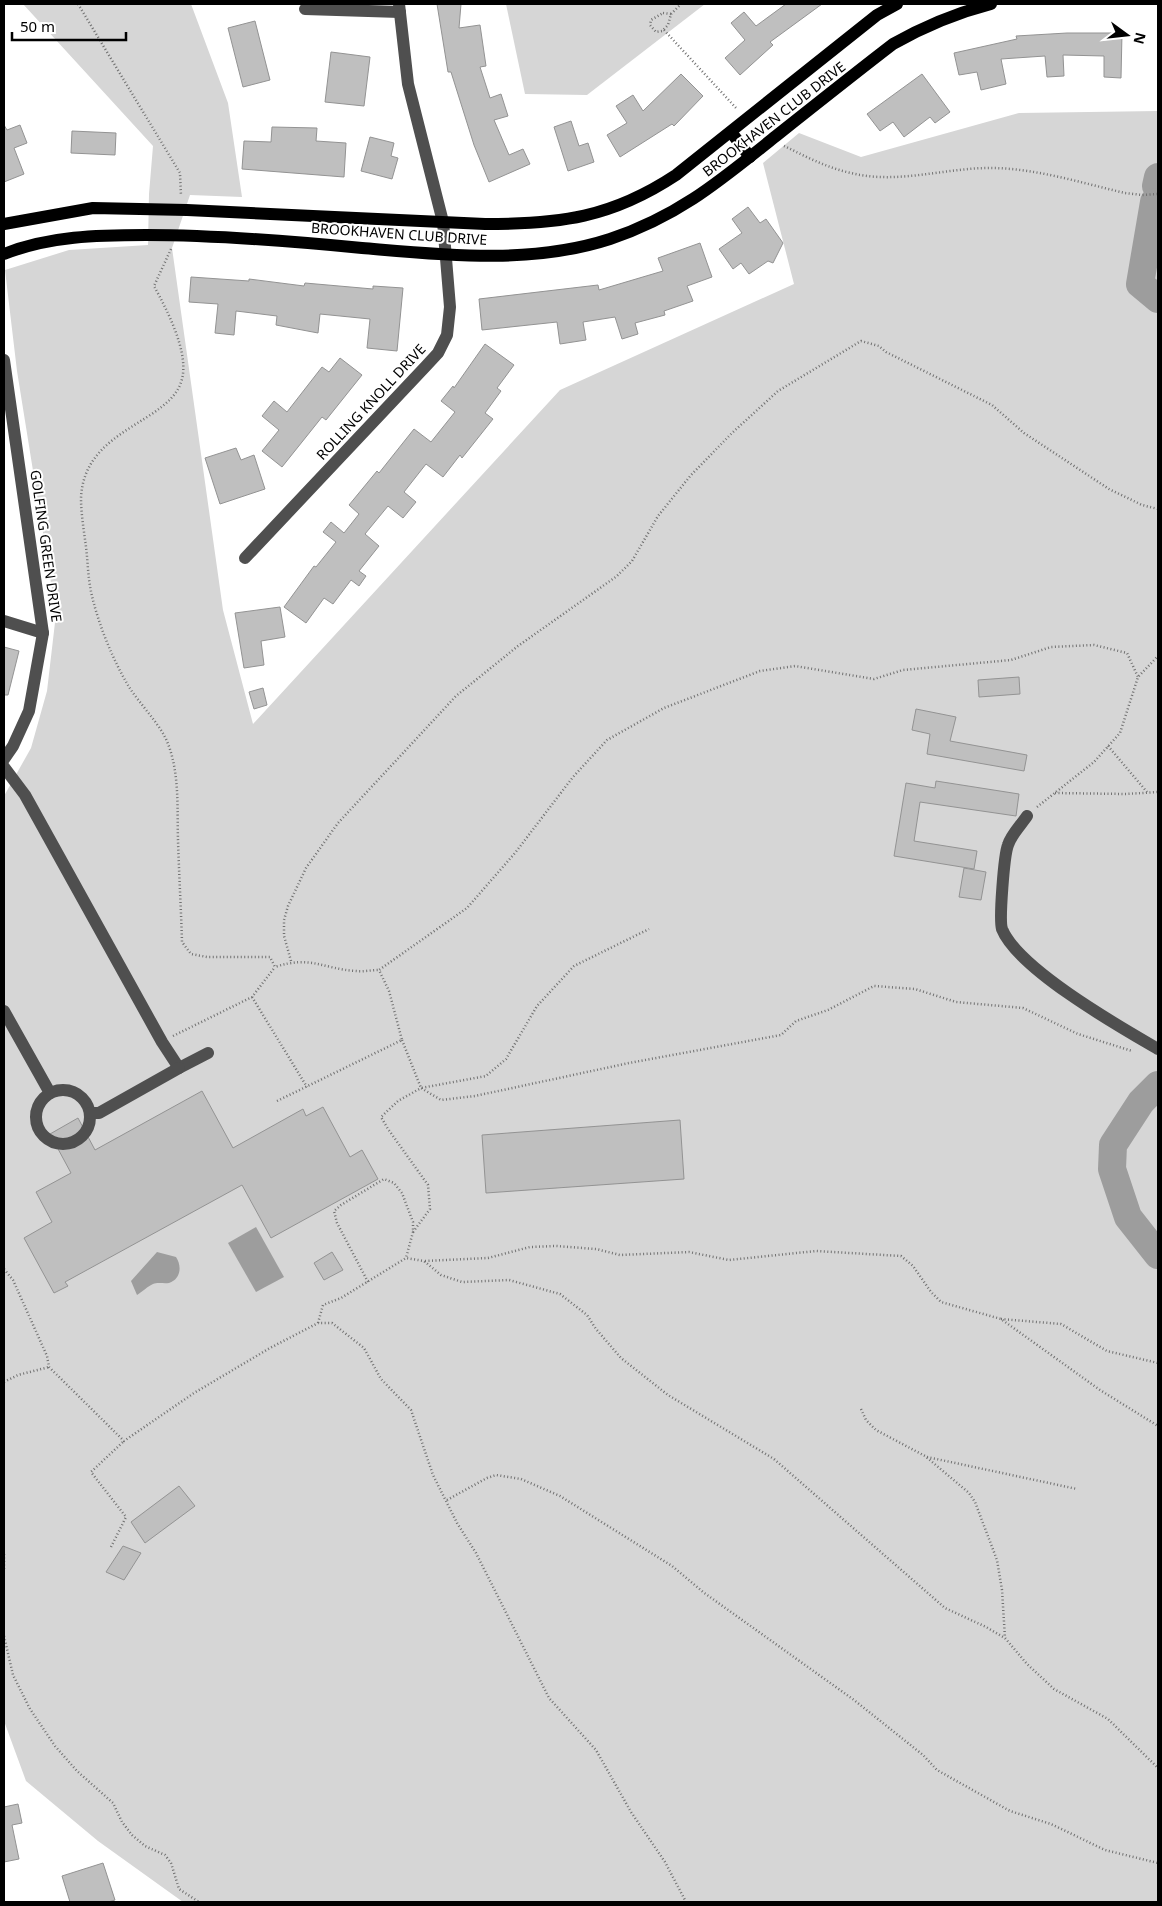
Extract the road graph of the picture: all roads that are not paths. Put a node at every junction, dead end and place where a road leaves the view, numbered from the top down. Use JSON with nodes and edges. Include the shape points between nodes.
{"nodes":[{"id":1,"x":897,"y":4,"type":"edge"},
{"id":2,"x":991,"y":4,"type":"edge"},
{"id":3,"x":400,"y":8,"type":"edge"},
{"id":4,"x":305,"y":9,"type":"dead end"},
{"id":5,"x":731,"y":132,"type":"junction"},
{"id":6,"x":750,"y":156,"type":"junction"},
{"id":7,"x":442,"y":222,"type":"junction"},
{"id":8,"x":4,"y":224,"type":"edge"},
{"id":9,"x":4,"y":254,"type":"edge"},
{"id":10,"x":444,"y":255,"type":"junction"},
{"id":11,"x":4,"y":360,"type":"edge"},
{"id":12,"x":245,"y":558,"type":"dead end"},
{"id":13,"x":4,"y":621,"type":"edge"},
{"id":14,"x":43,"y":633,"type":"junction"},
{"id":15,"x":4,"y":759,"type":"edge"},
{"id":16,"x":4,"y":766,"type":"edge"},
{"id":17,"x":1027,"y":816,"type":"road end"},
{"id":18,"x":4,"y":1011,"type":"edge"},
{"id":19,"x":1157,"y":1048,"type":"edge"},
{"id":20,"x":208,"y":1053,"type":"dead end"},
{"id":21,"x":179,"y":1068,"type":"junction"},
{"id":22,"x":50,"y":1093,"type":"junction"},
{"id":23,"x":90,"y":1113,"type":"junction"}],
"edges":[{"from":1,"to":5,"type":"main road","name":"BROOKHAVEN CLUB DRIVE","via":[[877,15]]},
{"from":2,"to":6,"type":"main road","name":"BROOKHAVEN CLUB DRIVE","via":[[962,11],[893,44]]},
{"from":3,"to":4,"type":"street"},
{"from":3,"to":7,"type":"street","name":"ROLLING KNOLL DRIVE","via":[[408,84],[438,195]]},
{"from":5,"to":6,"type":"main road"},
{"from":5,"to":7,"type":"main road","name":"BROOKHAVEN CLUB DRIVE","via":[[650,192],[609,211],[529,224]]},
{"from":6,"to":10,"type":"main road","name":"BROOKHAVEN CLUB DRIVE","via":[[688,204],[610,239],[568,250],[511,255]]},
{"from":7,"to":8,"type":"main road","name":"BROOKHAVEN CLUB DRIVE","via":[[93,208]]},
{"from":7,"to":10,"type":"street","name":"ROLLING KNOLL DRIVE"},
{"from":9,"to":10,"type":"main road","name":"BROOKHAVEN CLUB DRIVE","via":[[32,244],[92,235],[177,235],[255,238]]},
{"from":10,"to":12,"type":"street","name":"ROLLING KNOLL DRIVE","via":[[450,307],[447,335],[438,353]]},
{"from":11,"to":14,"type":"street","name":"GOLFING GREEN DRIVE"},
{"from":13,"to":14,"type":"street"},
{"from":14,"to":15,"type":"street","name":"GOLFING GREEN DRIVE","via":[[29,711]]},
{"from":16,"to":21,"type":"street","via":[[25,795]]},
{"from":17,"to":19,"type":"street","via":[[1008,845],[1001,928],[1016,950],[1062,989]]},
{"from":18,"to":22,"type":"street"},
{"from":20,"to":21,"type":"street"},
{"from":21,"to":23,"type":"street","via":[[99,1113]]},
{"from":22,"to":23,"type":"street","via":[[67,1090],[75,1093],[87,1104]]},
{"from":22,"to":23,"type":"street","via":[[38,1106],[35,1115],[36,1125],[47,1140],[56,1144],[74,1142],[87,1129]]}]}
